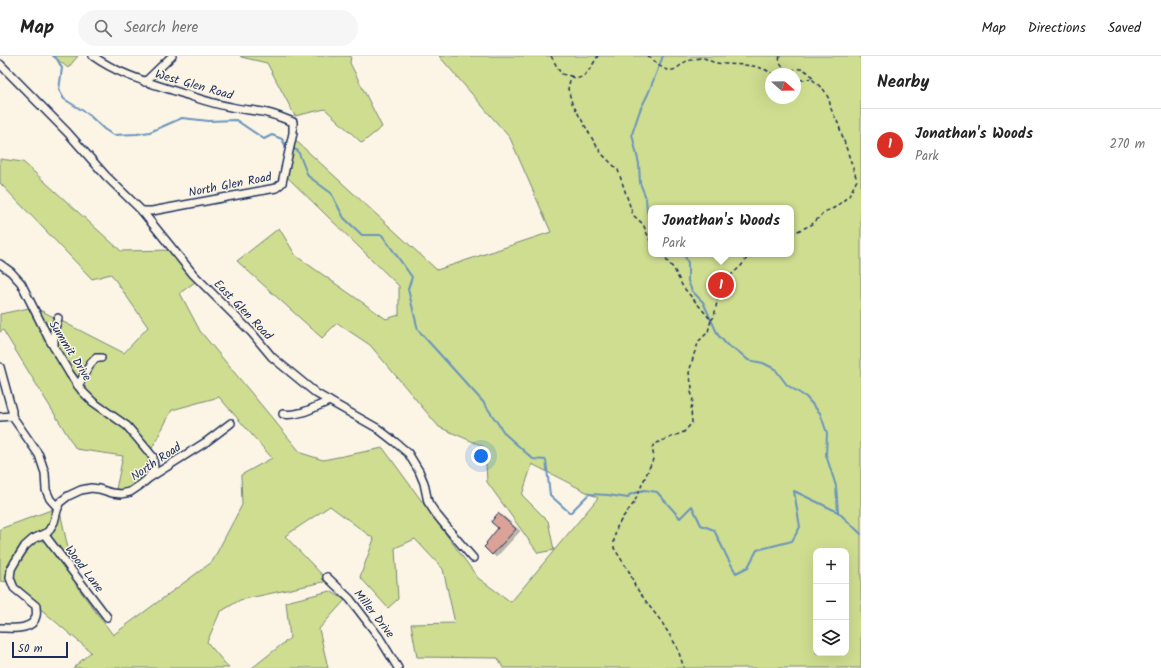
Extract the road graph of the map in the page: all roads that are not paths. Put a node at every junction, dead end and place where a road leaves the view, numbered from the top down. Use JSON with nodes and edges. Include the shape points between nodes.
{"nodes":[{"id":1,"x":93,"y":56,"type":"edge"},
{"id":2,"x":172,"y":56,"type":"edge"},
{"id":3,"x":0,"y":64,"type":"edge"},
{"id":4,"x":145,"y":82,"type":"junction"},
{"id":5,"x":293,"y":122,"type":"joint"},
{"id":6,"x":142,"y":211,"type":"junction"},
{"id":7,"x":0,"y":264,"type":"edge"},
{"id":8,"x":58,"y":318,"type":"dead end"},
{"id":9,"x":54,"y":347,"type":"junction"},
{"id":10,"x":101,"y":358,"type":"dead end"},
{"id":11,"x":0,"y":367,"type":"edge"},
{"id":12,"x":1,"y":377,"type":"edge"},
{"id":13,"x":78,"y":386,"type":"junction"},
{"id":14,"x":329,"y":401,"type":"junction"},
{"id":15,"x":283,"y":414,"type":"dead end"},
{"id":16,"x":12,"y":416,"type":"junction"},
{"id":17,"x":0,"y":417,"type":"edge"},
{"id":18,"x":231,"y":423,"type":"dead end"},
{"id":19,"x":148,"y":478,"type":"junction"},
{"id":20,"x":58,"y":508,"type":"junction"},
{"id":21,"x":44,"y":534,"type":"junction"},
{"id":22,"x":473,"y":558,"type":"dead end"},
{"id":23,"x":327,"y":577,"type":"dead end"},
{"id":24,"x":107,"y":617,"type":"dead end"},
{"id":25,"x":0,"y":628,"type":"edge"},
{"id":26,"x":398,"y":668,"type":"edge"}],
"edges":[{"from":1,"to":4,"type":"street","name":"West Glen Road"},
{"from":2,"to":4,"type":"street"},
{"from":3,"to":6,"type":"street","name":"East Glen Road"},
{"from":4,"to":5,"type":"street","name":"West Glen Road","via":[[206,102],[268,113]]},
{"from":5,"to":6,"type":"street","name":"North Glen Road","via":[[282,183],[276,188]]},
{"from":6,"to":14,"type":"street","name":"East Glen Road","via":[[193,274],[252,333],[272,357]]},
{"from":7,"to":9,"type":"street","name":"Summit Drive","via":[[21,284]]},
{"from":8,"to":9,"type":"street","via":[[54,332]]},
{"from":9,"to":13,"type":"street","name":"Summit Drive"},
{"from":10,"to":13,"type":"street","via":[[96,358],[91,363]]},
{"from":11,"to":12,"type":"street"},
{"from":12,"to":16,"type":"street"},
{"from":13,"to":19,"type":"street","name":"Summit Drive","via":[[93,402],[126,426],[153,457],[154,468]]},
{"from":14,"to":15,"type":"street","via":[[290,415]]},
{"from":14,"to":22,"type":"street","name":"East Glen Road","via":[[377,428],[408,453],[424,483],[428,502]]},
{"from":16,"to":17,"type":"street"},
{"from":16,"to":20,"type":"street","via":[[39,456],[45,473],[46,490]]},
{"from":18,"to":19,"type":"street","name":"North Road","via":[[206,442]]},
{"from":19,"to":20,"type":"street","name":"North Road","via":[[130,492],[121,494],[91,488],[81,490],[59,503]]},
{"from":20,"to":21,"type":"street","name":"North Road","via":[[54,522]]},
{"from":21,"to":24,"type":"street","name":"Wood Lane"},
{"from":21,"to":25,"type":"street","name":"North Road","via":[[25,546],[15,562],[10,578],[14,588],[36,606],[36,617],[25,627]]},
{"from":23,"to":26,"type":"street","name":"Miller Drive","via":[[350,599]]}]}
